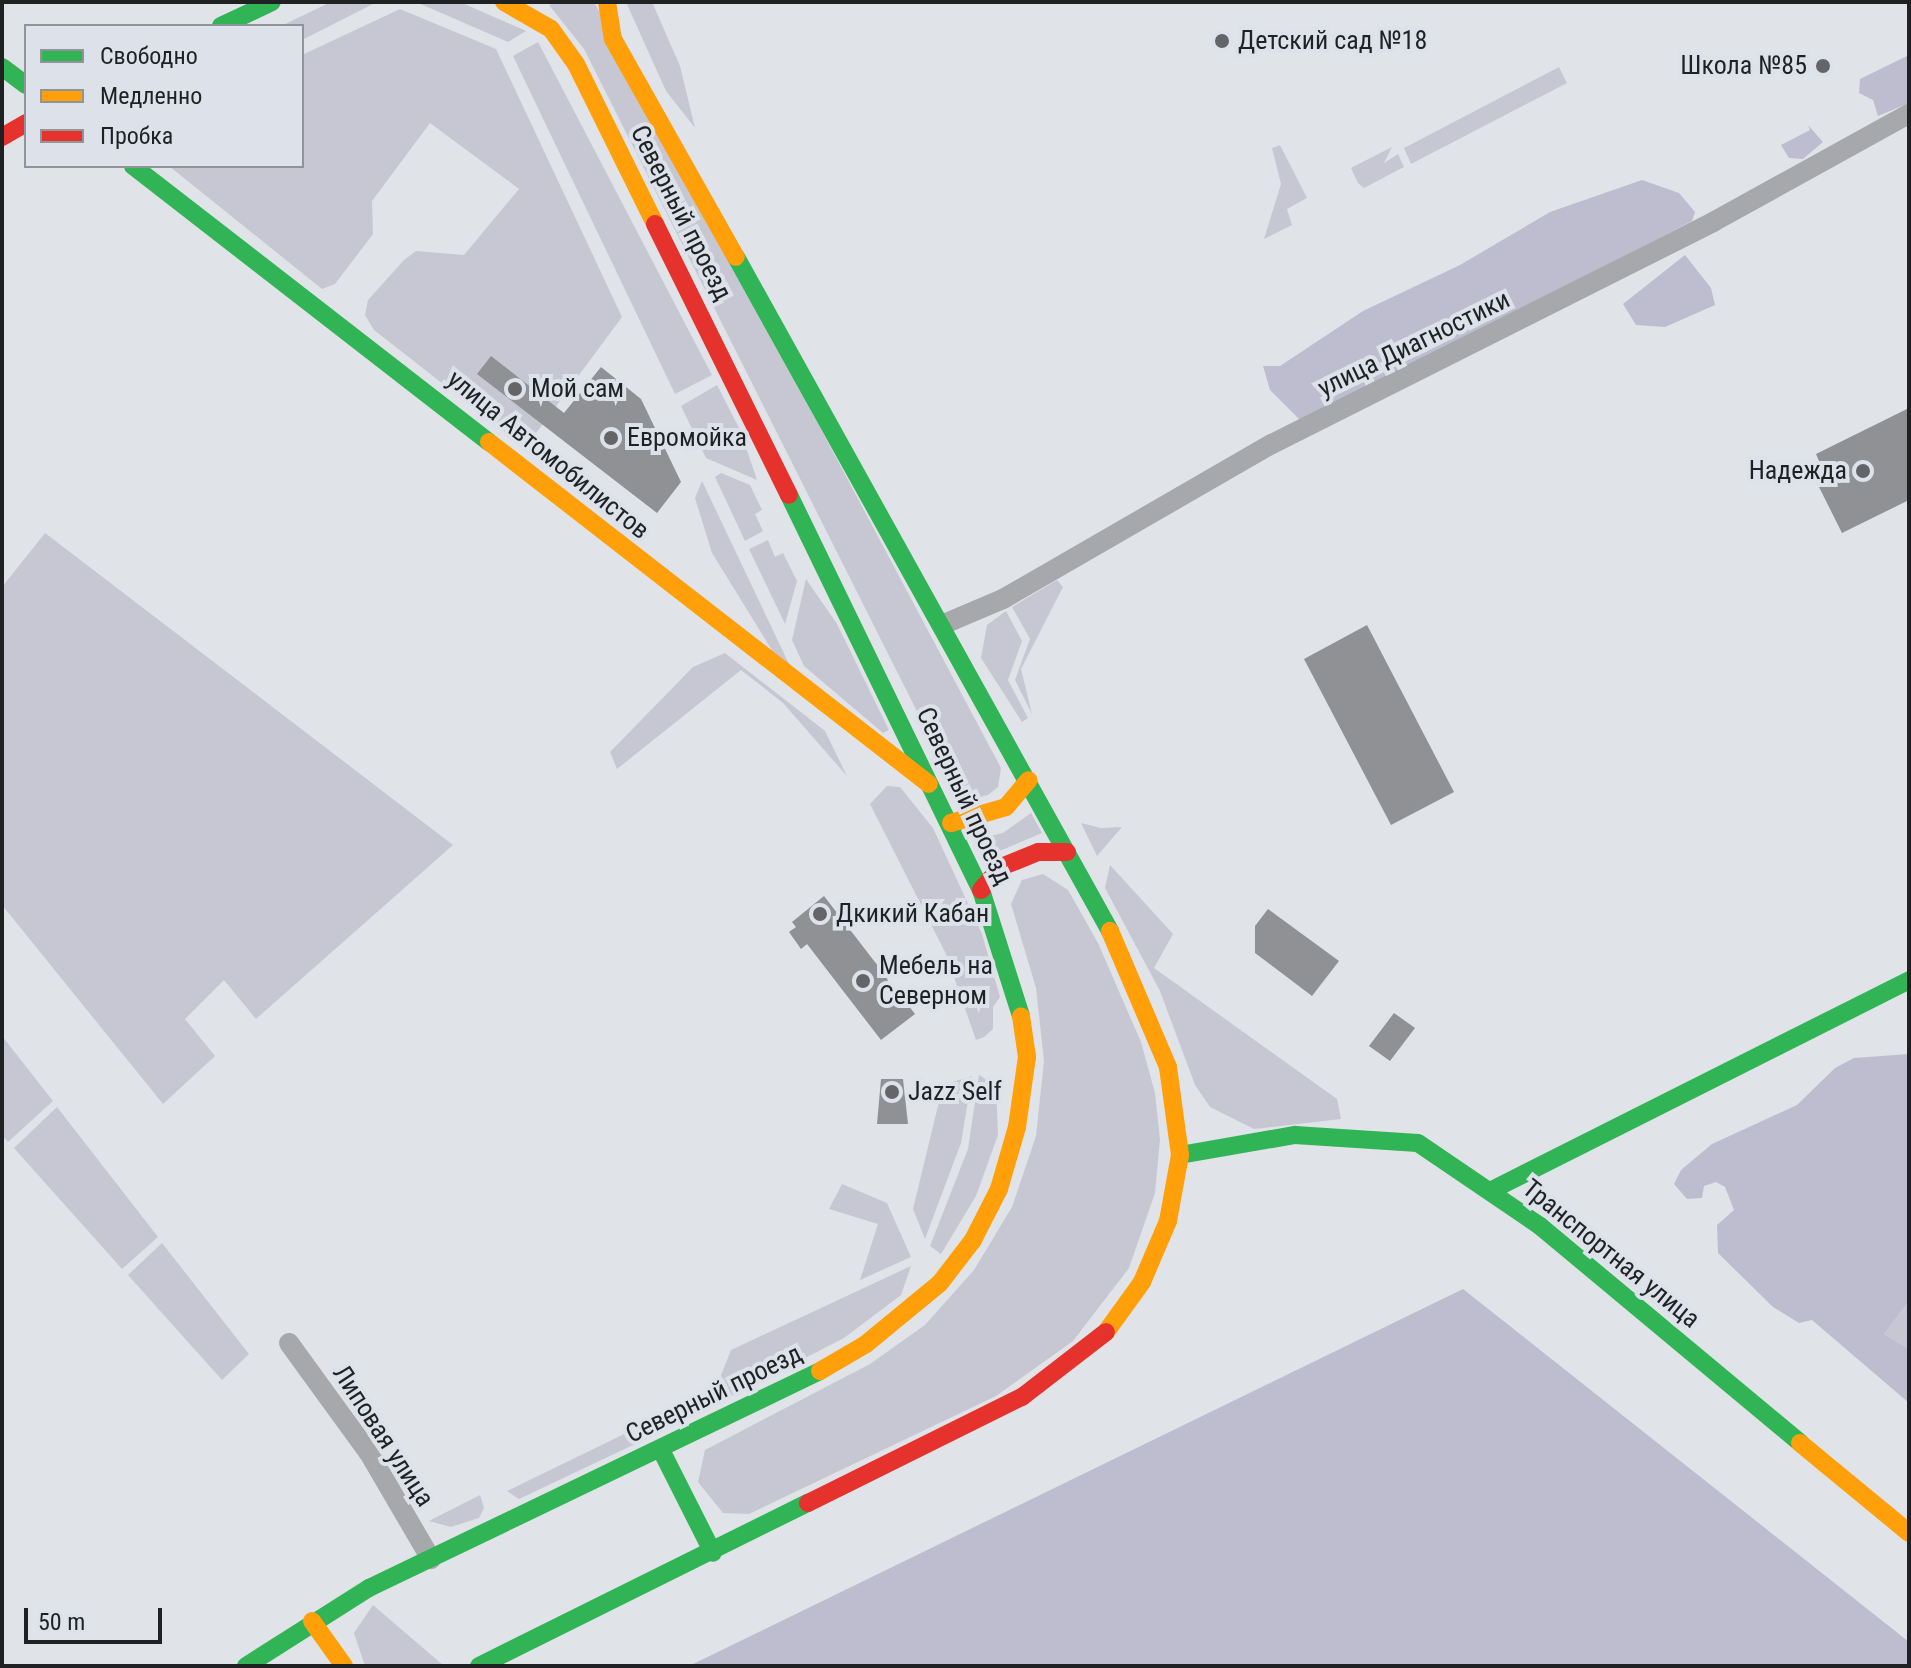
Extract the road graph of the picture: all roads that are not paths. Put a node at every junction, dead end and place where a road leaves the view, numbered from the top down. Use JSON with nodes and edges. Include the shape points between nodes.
{"nodes":[{"id":1,"x":272,"y":2,"type":"edge"},
{"id":2,"x":504,"y":2,"type":"edge"},
{"id":3,"x":607,"y":2,"type":"edge"},
{"id":4,"x":225,"y":24,"type":"edge"},
{"id":5,"x":2,"y":67,"type":"edge"},
{"id":6,"x":24,"y":84,"type":"edge"},
{"id":7,"x":1909,"y":114,"type":"edge"},
{"id":8,"x":24,"y":124,"type":"edge"},
{"id":9,"x":2,"y":137,"type":"edge"},
{"id":10,"x":136,"y":168,"type":"edge"},
{"id":11,"x":944,"y":624,"type":"junction"},
{"id":12,"x":1029,"y":780,"type":"junction"},
{"id":13,"x":930,"y":785,"type":"junction"},
{"id":14,"x":951,"y":823,"type":"junction"},
{"id":15,"x":1067,"y":852,"type":"junction"},
{"id":16,"x":981,"y":890,"type":"junction"},
{"id":17,"x":1909,"y":980,"type":"edge"},
{"id":18,"x":1180,"y":1155,"type":"junction"},
{"id":19,"x":1492,"y":1190,"type":"junction"},
{"id":20,"x":289,"y":1343,"type":"dead end"},
{"id":21,"x":661,"y":1450,"type":"junction"},
{"id":22,"x":1909,"y":1533,"type":"edge"},
{"id":23,"x":713,"y":1553,"type":"junction"},
{"id":24,"x":431,"y":1559,"type":"junction"},
{"id":25,"x":312,"y":1621,"type":"junction"},
{"id":26,"x":246,"y":1666,"type":"edge"},
{"id":27,"x":344,"y":1666,"type":"edge"},
{"id":28,"x":479,"y":1666,"type":"edge"}],
"edges":[{"from":1,"to":4,"type":"main road"},
{"from":2,"to":13,"type":"main road","name":"Северный проезд","via":[[551,29],[576,64]]},
{"from":3,"to":11,"type":"main road","name":"Северный проезд","via":[[620,53]]},
{"from":5,"to":6,"type":"main road"},
{"from":7,"to":11,"type":"street","name":"улица Диагностики","via":[[1700,228],[1272,444],[1003,599]]},
{"from":8,"to":9,"type":"main road"},
{"from":10,"to":13,"type":"main road","name":"улица Автомобилистов"},
{"from":11,"to":12,"type":"main road","name":"Северный проезд"},
{"from":12,"to":14,"type":"main road","via":[[1006,807]]},
{"from":12,"to":15,"type":"main road","name":"Северный проезд"},
{"from":13,"to":14,"type":"main road","name":"Северный проезд"},
{"from":14,"to":16,"type":"main road","name":"Северный проезд"},
{"from":15,"to":16,"type":"main road","via":[[1038,852],[1001,867]]},
{"from":15,"to":18,"type":"main road","name":"Северный проезд","via":[[1117,944],[1163,1053],[1178,1110]]},
{"from":16,"to":21,"type":"main road","name":"Северный проезд","via":[[1016,987],[1027,1057],[1010,1158],[979,1230],[940,1283],[866,1344]]},
{"from":17,"to":19,"type":"main road","name":"Транспортная улица"},
{"from":18,"to":19,"type":"main road","via":[[1295,1135],[1392,1137],[1429,1149]]},
{"from":18,"to":23,"type":"main road","name":"Северный проезд","via":[[1168,1221],[1142,1282],[1101,1339],[1022,1397]]},
{"from":19,"to":22,"type":"main road","name":"Транспортная улица"},
{"from":20,"to":24,"type":"street","name":"Липовая улица","via":[[369,1453]]},
{"from":21,"to":23,"type":"main road"},
{"from":21,"to":24,"type":"main road","name":"Северный проезд"},
{"from":23,"to":28,"type":"main road","name":"Северный проезд"},
{"from":24,"to":25,"type":"main road","name":"Северный проезд"},
{"from":25,"to":26,"type":"main road","name":"Северный проезд"},
{"from":25,"to":27,"type":"main road"}]}
